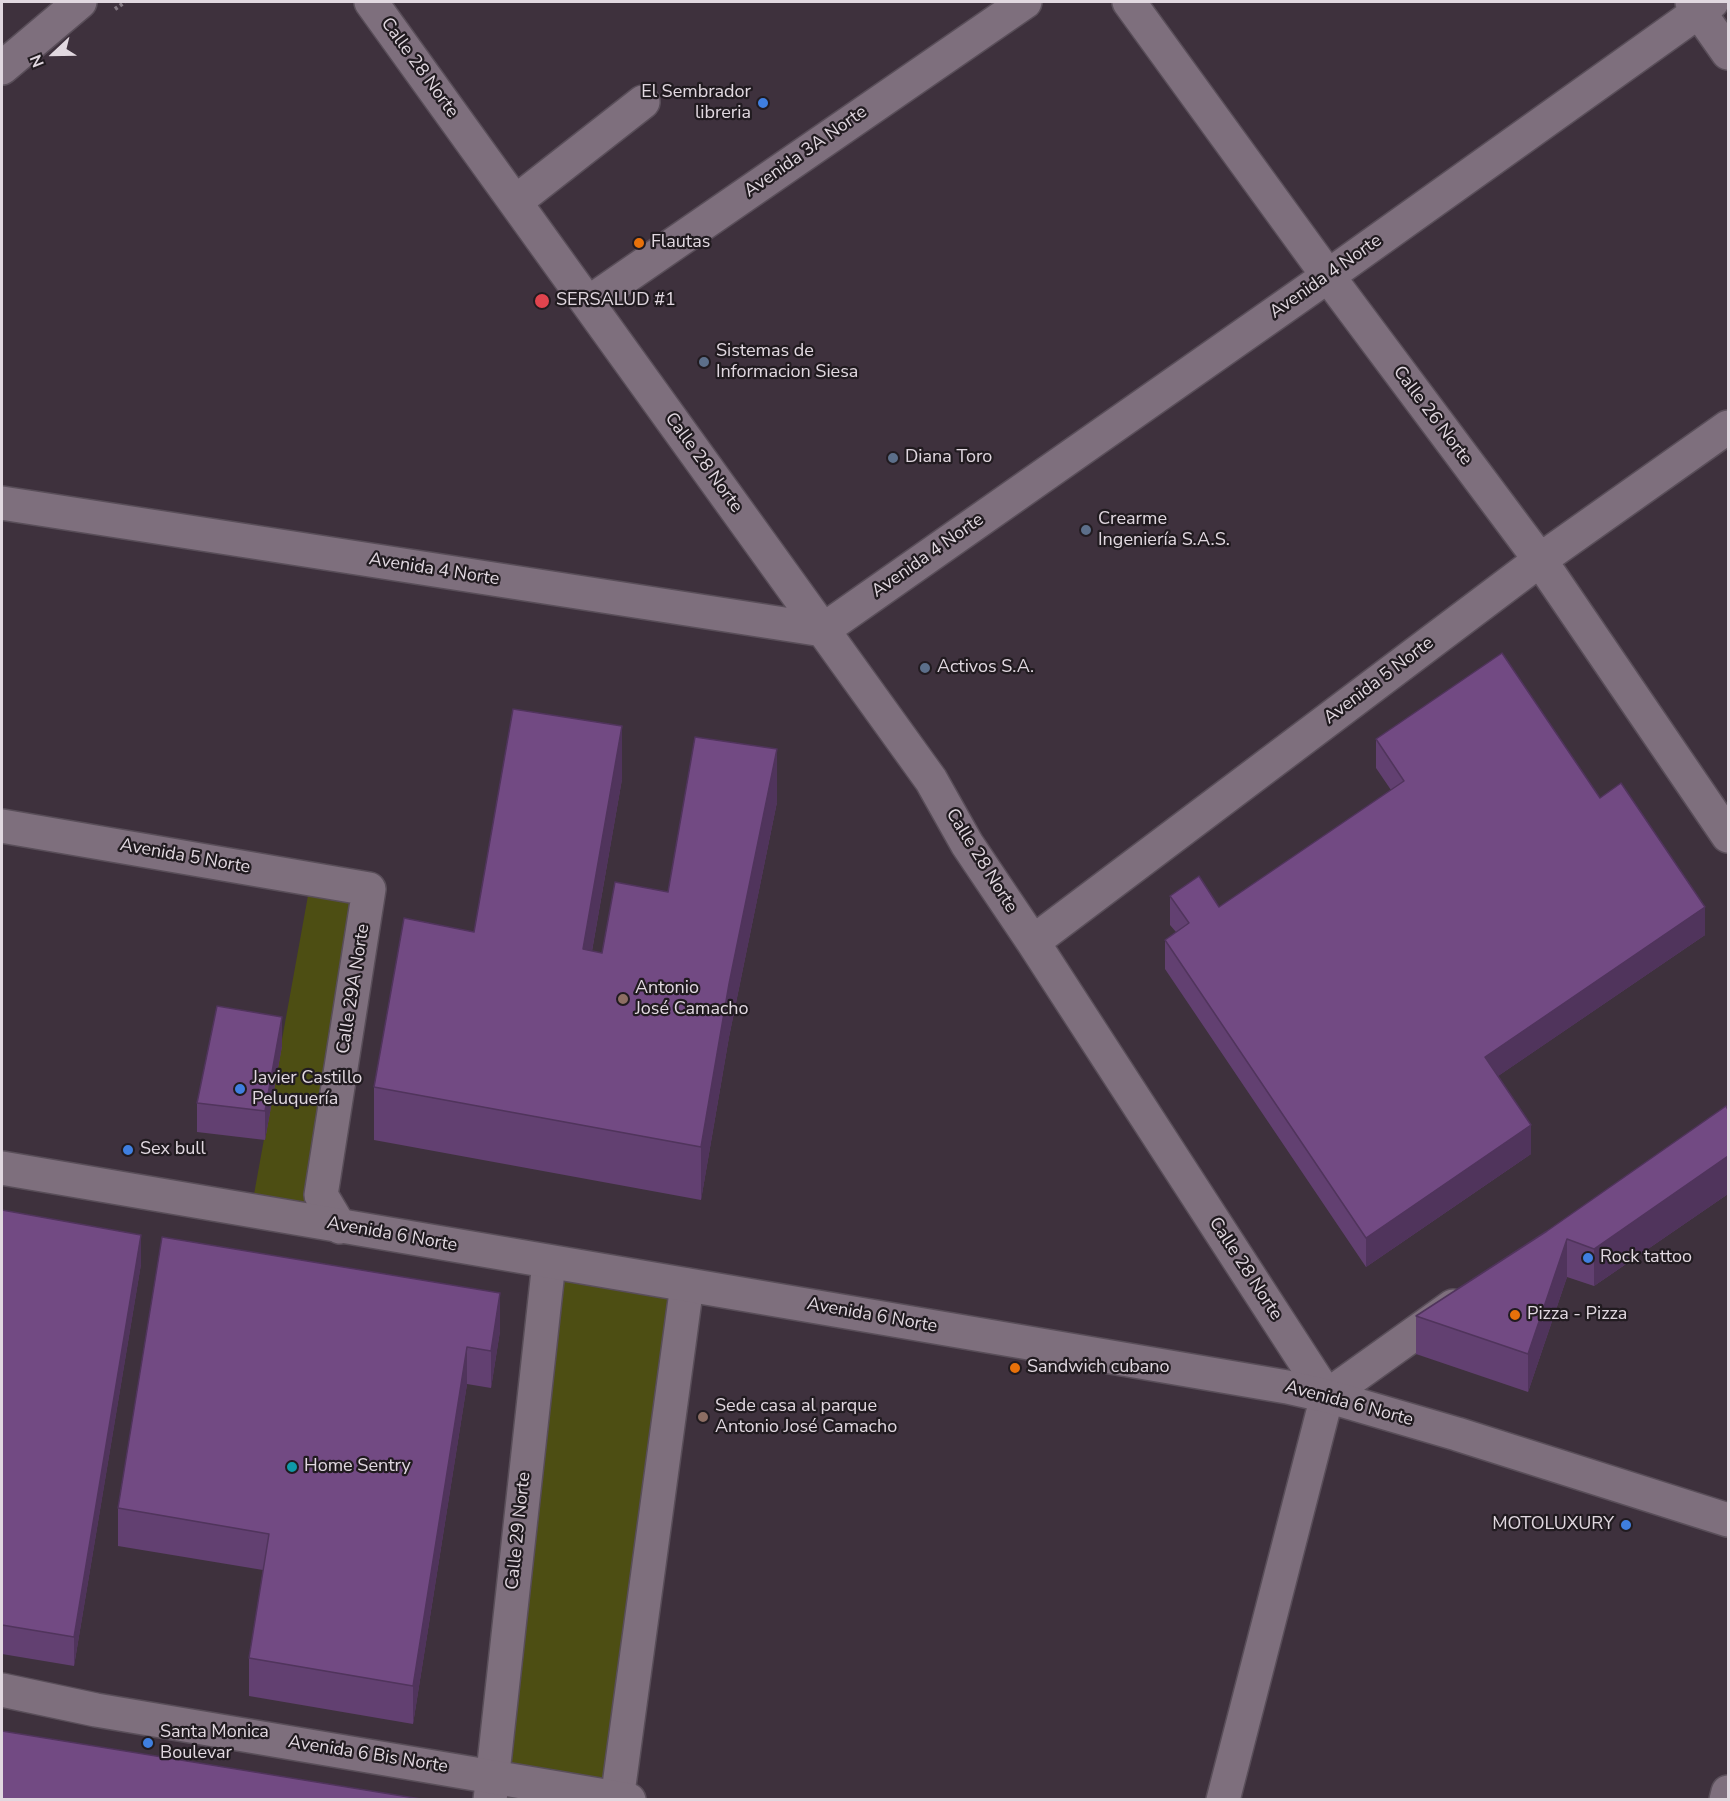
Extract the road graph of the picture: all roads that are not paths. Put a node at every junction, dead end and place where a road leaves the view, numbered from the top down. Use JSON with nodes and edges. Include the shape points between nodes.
{"nodes":[{"id":1,"x":81,"y":2,"type":"edge"},
{"id":2,"x":371,"y":2,"type":"edge"},
{"id":3,"x":1025,"y":2,"type":"edge"},
{"id":4,"x":1129,"y":2,"type":"edge"},
{"id":5,"x":1701,"y":4,"type":"edge"},
{"id":6,"x":1728,"y":52,"type":"edge"},
{"id":7,"x":2,"y":68,"type":"edge"},
{"id":8,"x":643,"y":102,"type":"dead end"},
{"id":9,"x":514,"y":201,"type":"junction"},
{"id":10,"x":1328,"y":276,"type":"junction"},
{"id":11,"x":588,"y":303,"type":"junction"},
{"id":12,"x":1728,"y":427,"type":"edge"},
{"id":13,"x":2,"y":503,"type":"edge"},
{"id":14,"x":1540,"y":560,"type":"junction"},
{"id":15,"x":823,"y":630,"type":"junction"},
{"id":16,"x":2,"y":826,"type":"edge"},
{"id":17,"x":1728,"y":836,"type":"edge"},
{"id":18,"x":369,"y":889,"type":"joint"},
{"id":19,"x":1033,"y":942,"type":"junction"},
{"id":20,"x":2,"y":1168,"type":"edge"},
{"id":21,"x":321,"y":1195,"type":"junction"},
{"id":22,"x":286,"y":1217,"type":"junction"},
{"id":23,"x":340,"y":1227,"type":"junction"},
{"id":24,"x":549,"y":1262,"type":"junction"},
{"id":25,"x":687,"y":1285,"type":"junction"},
{"id":26,"x":1479,"y":1288,"type":"edge"},
{"id":27,"x":1327,"y":1396,"type":"junction"},
{"id":28,"x":1728,"y":1520,"type":"edge"},
{"id":29,"x":2,"y":1690,"type":"edge"},
{"id":30,"x":492,"y":1788,"type":"edge"},
{"id":31,"x":1728,"y":1792,"type":"edge"},
{"id":32,"x":621,"y":1799,"type":"edge"},
{"id":33,"x":1223,"y":1800,"type":"edge"},
{"id":34,"x":1726,"y":1800,"type":"edge"}],
"edges":[{"from":1,"to":7,"type":"street"},
{"from":2,"to":9,"type":"street","name":"Calle 28 Norte"},
{"from":3,"to":11,"type":"street","name":"Avenida 3A Norte"},
{"from":4,"to":10,"type":"street","name":"Calle 26 Norte"},
{"from":5,"to":6,"type":"street"},
{"from":5,"to":10,"type":"street","name":"Avenida 4 Norte"},
{"from":8,"to":9,"type":"street"},
{"from":9,"to":11,"type":"street","name":"Calle 28 Norte"},
{"from":10,"to":14,"type":"street","name":"Calle 26 Norte"},
{"from":10,"to":15,"type":"street","name":"Avenida 4 Norte"},
{"from":11,"to":15,"type":"street","name":"Calle 28 Norte"},
{"from":12,"to":14,"type":"street","name":"Avenida 5 Norte"},
{"from":13,"to":15,"type":"street","name":"Avenida 4 Norte"},
{"from":14,"to":17,"type":"street","name":"Calle 26 Norte"},
{"from":14,"to":19,"type":"street","name":"Avenida 5 Norte"},
{"from":15,"to":19,"type":"street","name":"Calle 28 Norte","via":[[931,780],[967,844]]},
{"from":16,"to":18,"type":"street","name":"Avenida 5 Norte"},
{"from":18,"to":21,"type":"street","name":"Calle 29A Norte"},
{"from":19,"to":27,"type":"street","name":"Calle 28 Norte"},
{"from":20,"to":22,"type":"street","name":"Avenida 6 Norte"},
{"from":21,"to":22,"type":"street"},
{"from":21,"to":23,"type":"street"},
{"from":22,"to":23,"type":"street","name":"Avenida 6 Norte"},
{"from":23,"to":24,"type":"street","name":"Avenida 6 Norte"},
{"from":24,"to":25,"type":"street","name":"Avenida 6 Norte"},
{"from":24,"to":30,"type":"street","name":"Calle 29 Norte"},
{"from":25,"to":27,"type":"street","name":"Avenida 6 Norte"},
{"from":25,"to":32,"type":"street"},
{"from":26,"to":27,"type":"street"},
{"from":27,"to":28,"type":"street","name":"Avenida 6 Norte"},
{"from":27,"to":33,"type":"street"},
{"from":29,"to":30,"type":"street","name":"Avenida 6 Bis Norte"},
{"from":30,"to":32,"type":"street","name":"Avenida 6 Bis Norte"},
{"from":31,"to":34,"type":"street"}]}
